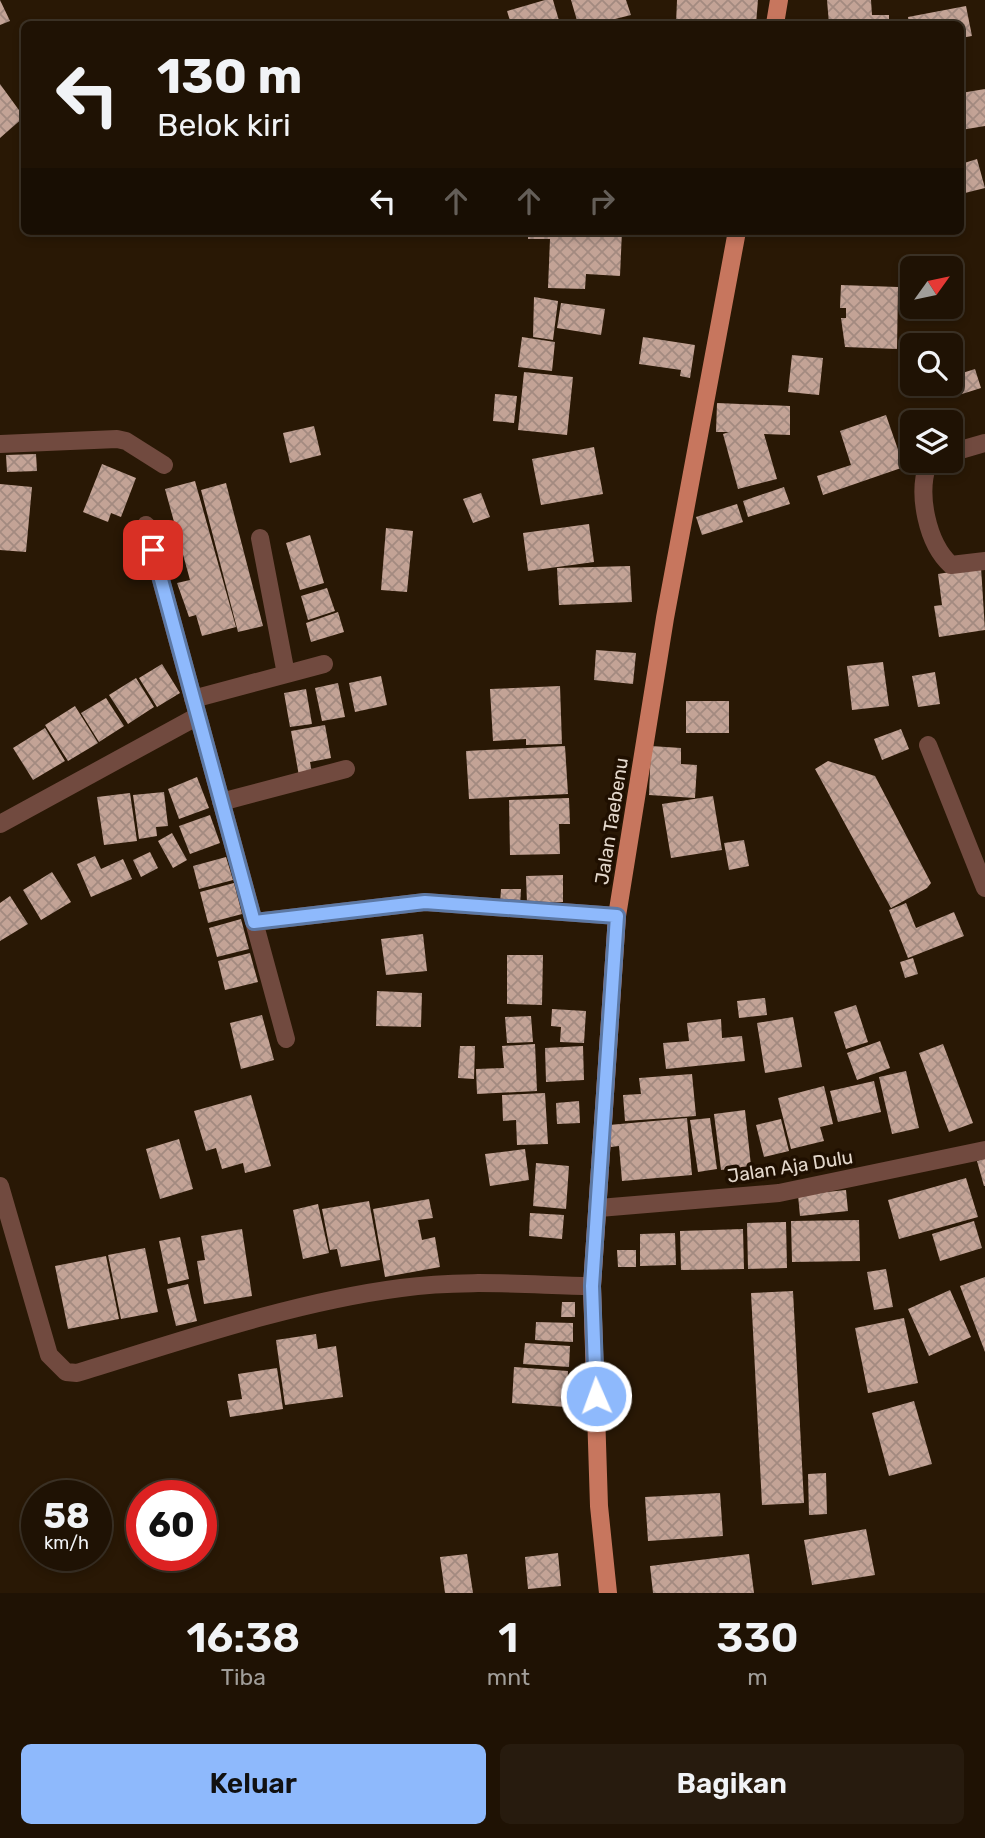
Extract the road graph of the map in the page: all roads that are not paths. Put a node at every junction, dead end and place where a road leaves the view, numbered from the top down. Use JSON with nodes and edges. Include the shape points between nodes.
{"nodes":[{"id":1,"x":779,"y":0,"type":"edge"},
{"id":2,"x":776,"y":21,"type":"edge"},
{"id":3,"x":736,"y":235,"type":"edge"},
{"id":4,"x":985,"y":443,"type":"edge"},
{"id":5,"x":0,"y":444,"type":"edge"},
{"id":6,"x":963,"y":447,"type":"edge"},
{"id":7,"x":164,"y":465,"type":"dead end"},
{"id":8,"x":925,"y":473,"type":"edge"},
{"id":9,"x":146,"y":525,"type":"dead end"},
{"id":10,"x":260,"y":538,"type":"dead end"},
{"id":11,"x":985,"y":561,"type":"edge"},
{"id":12,"x":324,"y":664,"type":"dead end"},
{"id":13,"x":286,"y":674,"type":"junction"},
{"id":14,"x":196,"y":708,"type":"junction"},
{"id":15,"x":928,"y":745,"type":"dead end"},
{"id":16,"x":346,"y":769,"type":"dead end"},
{"id":17,"x":221,"y":802,"type":"junction"},
{"id":18,"x":0,"y":824,"type":"edge"},
{"id":19,"x":985,"y":888,"type":"edge"},
{"id":20,"x":617,"y":916,"type":"junction"},
{"id":21,"x":254,"y":922,"type":"junction"},
{"id":22,"x":286,"y":1039,"type":"dead end"},
{"id":23,"x":985,"y":1150,"type":"edge"},
{"id":24,"x":0,"y":1186,"type":"edge"},
{"id":25,"x":599,"y":1208,"type":"junction"},
{"id":26,"x":592,"y":1286,"type":"junction"},
{"id":27,"x":608,"y":1593,"type":"edge"}],
"edges":[{"from":1,"to":2,"type":"main road"},
{"from":3,"to":20,"type":"main road","name":"Jalan Taebenu","via":[[665,618]]},
{"from":4,"to":6,"type":"street"},
{"from":5,"to":7,"type":"street","via":[[117,439]]},
{"from":8,"to":11,"type":"street","via":[[930,531],[939,554],[951,565]]},
{"from":9,"to":14,"type":"street"},
{"from":10,"to":13,"type":"street"},
{"from":12,"to":13,"type":"street"},
{"from":13,"to":14,"type":"street"},
{"from":14,"to":17,"type":"street"},
{"from":14,"to":18,"type":"street"},
{"from":15,"to":19,"type":"street"},
{"from":16,"to":17,"type":"street"},
{"from":17,"to":21,"type":"street"},
{"from":20,"to":21,"type":"street","via":[[425,902]]},
{"from":20,"to":25,"type":"main road","name":"Jalan Taebenu"},
{"from":21,"to":22,"type":"street"},
{"from":23,"to":25,"type":"street","name":"Jalan Aja Dulu","via":[[779,1193]]},
{"from":24,"to":26,"type":"street","via":[[49,1355],[66,1372],[77,1373],[246,1320],[399,1288],[459,1283]]},
{"from":25,"to":26,"type":"main road","name":"Jalan Taebenu"},
{"from":26,"to":27,"type":"main road","name":"Jalan Taebenu","via":[[599,1506]]}]}
